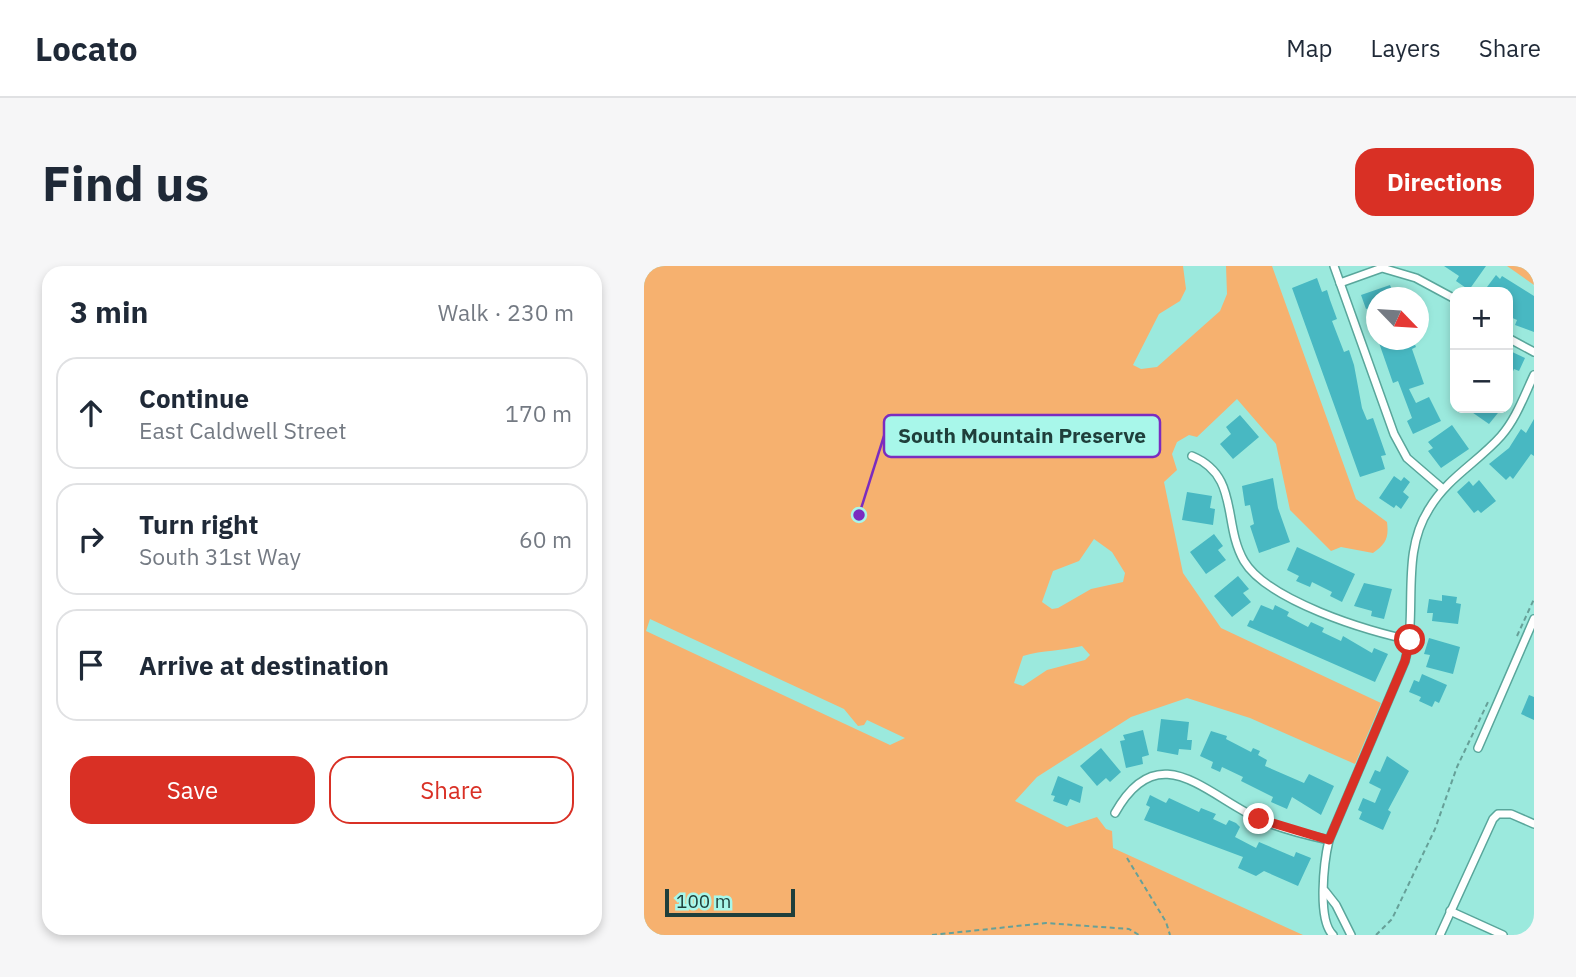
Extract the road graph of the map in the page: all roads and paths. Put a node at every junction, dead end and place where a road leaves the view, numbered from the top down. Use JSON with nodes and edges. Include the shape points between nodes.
{"nodes":[{"id":1,"x":1334,"y":266,"type":"edge"},
{"id":2,"x":1340,"y":283,"type":"junction"},
{"id":3,"x":1450,"y":296,"type":"edge"},
{"id":4,"x":1513,"y":341,"type":"edge"},
{"id":5,"x":1534,"y":352,"type":"edge"},
{"id":6,"x":1534,"y":375,"type":"edge"},
{"id":7,"x":1192,"y":456,"type":"dead end"},
{"id":8,"x":1443,"y":489,"type":"junction"},
{"id":9,"x":1534,"y":599,"type":"edge"},
{"id":10,"x":1534,"y":619,"type":"edge"},
{"id":11,"x":1410,"y":640,"type":"junction"},
{"id":12,"x":1514,"y":647,"type":"dead end"},
{"id":13,"x":1493,"y":694,"type":"dead end"},
{"id":14,"x":1478,"y":748,"type":"dead end"},
{"id":15,"x":1115,"y":813,"type":"dead end"},
{"id":16,"x":1534,"y":824,"type":"edge"},
{"id":17,"x":1329,"y":840,"type":"junction"},
{"id":18,"x":1127,"y":858,"type":"dead end"},
{"id":19,"x":1325,"y":891,"type":"junction"},
{"id":20,"x":1450,"y":911,"type":"junction"},
{"id":21,"x":1341,"y":917,"type":"junction"},
{"id":22,"x":1326,"y":921,"type":"junction"},
{"id":23,"x":932,"y":935,"type":"edge"},
{"id":24,"x":1139,"y":935,"type":"edge"},
{"id":25,"x":1170,"y":935,"type":"edge"},
{"id":26,"x":1333,"y":935,"type":"edge"},
{"id":27,"x":1351,"y":935,"type":"edge"},
{"id":28,"x":1376,"y":935,"type":"edge"},
{"id":29,"x":1440,"y":935,"type":"edge"},
{"id":30,"x":1503,"y":935,"type":"edge"}],
"edges":[{"from":1,"to":2,"type":"street"},
{"from":2,"to":3,"type":"street","via":[[1382,268],[1416,278]]},
{"from":2,"to":8,"type":"street","via":[[1394,434],[1407,458]]},
{"from":4,"to":5,"type":"street"},
{"from":6,"to":8,"type":"street","via":[[1503,433]]},
{"from":7,"to":11,"type":"street","via":[[1218,474],[1237,546],[1261,580],[1363,630]]},
{"from":8,"to":11,"type":"street","via":[[1428,510],[1414,550]]},
{"from":9,"to":12,"type":"path"},
{"from":10,"to":14,"type":"street"},
{"from":11,"to":17,"type":"street"},
{"from":13,"to":28,"type":"path","via":[[1392,919]]},
{"from":15,"to":17,"type":"street","via":[[1137,783],[1173,774],[1208,787],[1259,819]]},
{"from":16,"to":20,"type":"street","via":[[1498,814]]},
{"from":17,"to":19,"type":"street"},
{"from":18,"to":25,"type":"path"},
{"from":19,"to":21,"type":"street"},
{"from":19,"to":22,"type":"street"},
{"from":20,"to":29,"type":"street"},
{"from":20,"to":30,"type":"street"},
{"from":21,"to":22,"type":"street"},
{"from":21,"to":27,"type":"street"},
{"from":22,"to":26,"type":"street"},
{"from":23,"to":24,"type":"path","via":[[1069,923],[1129,929]]}]}
